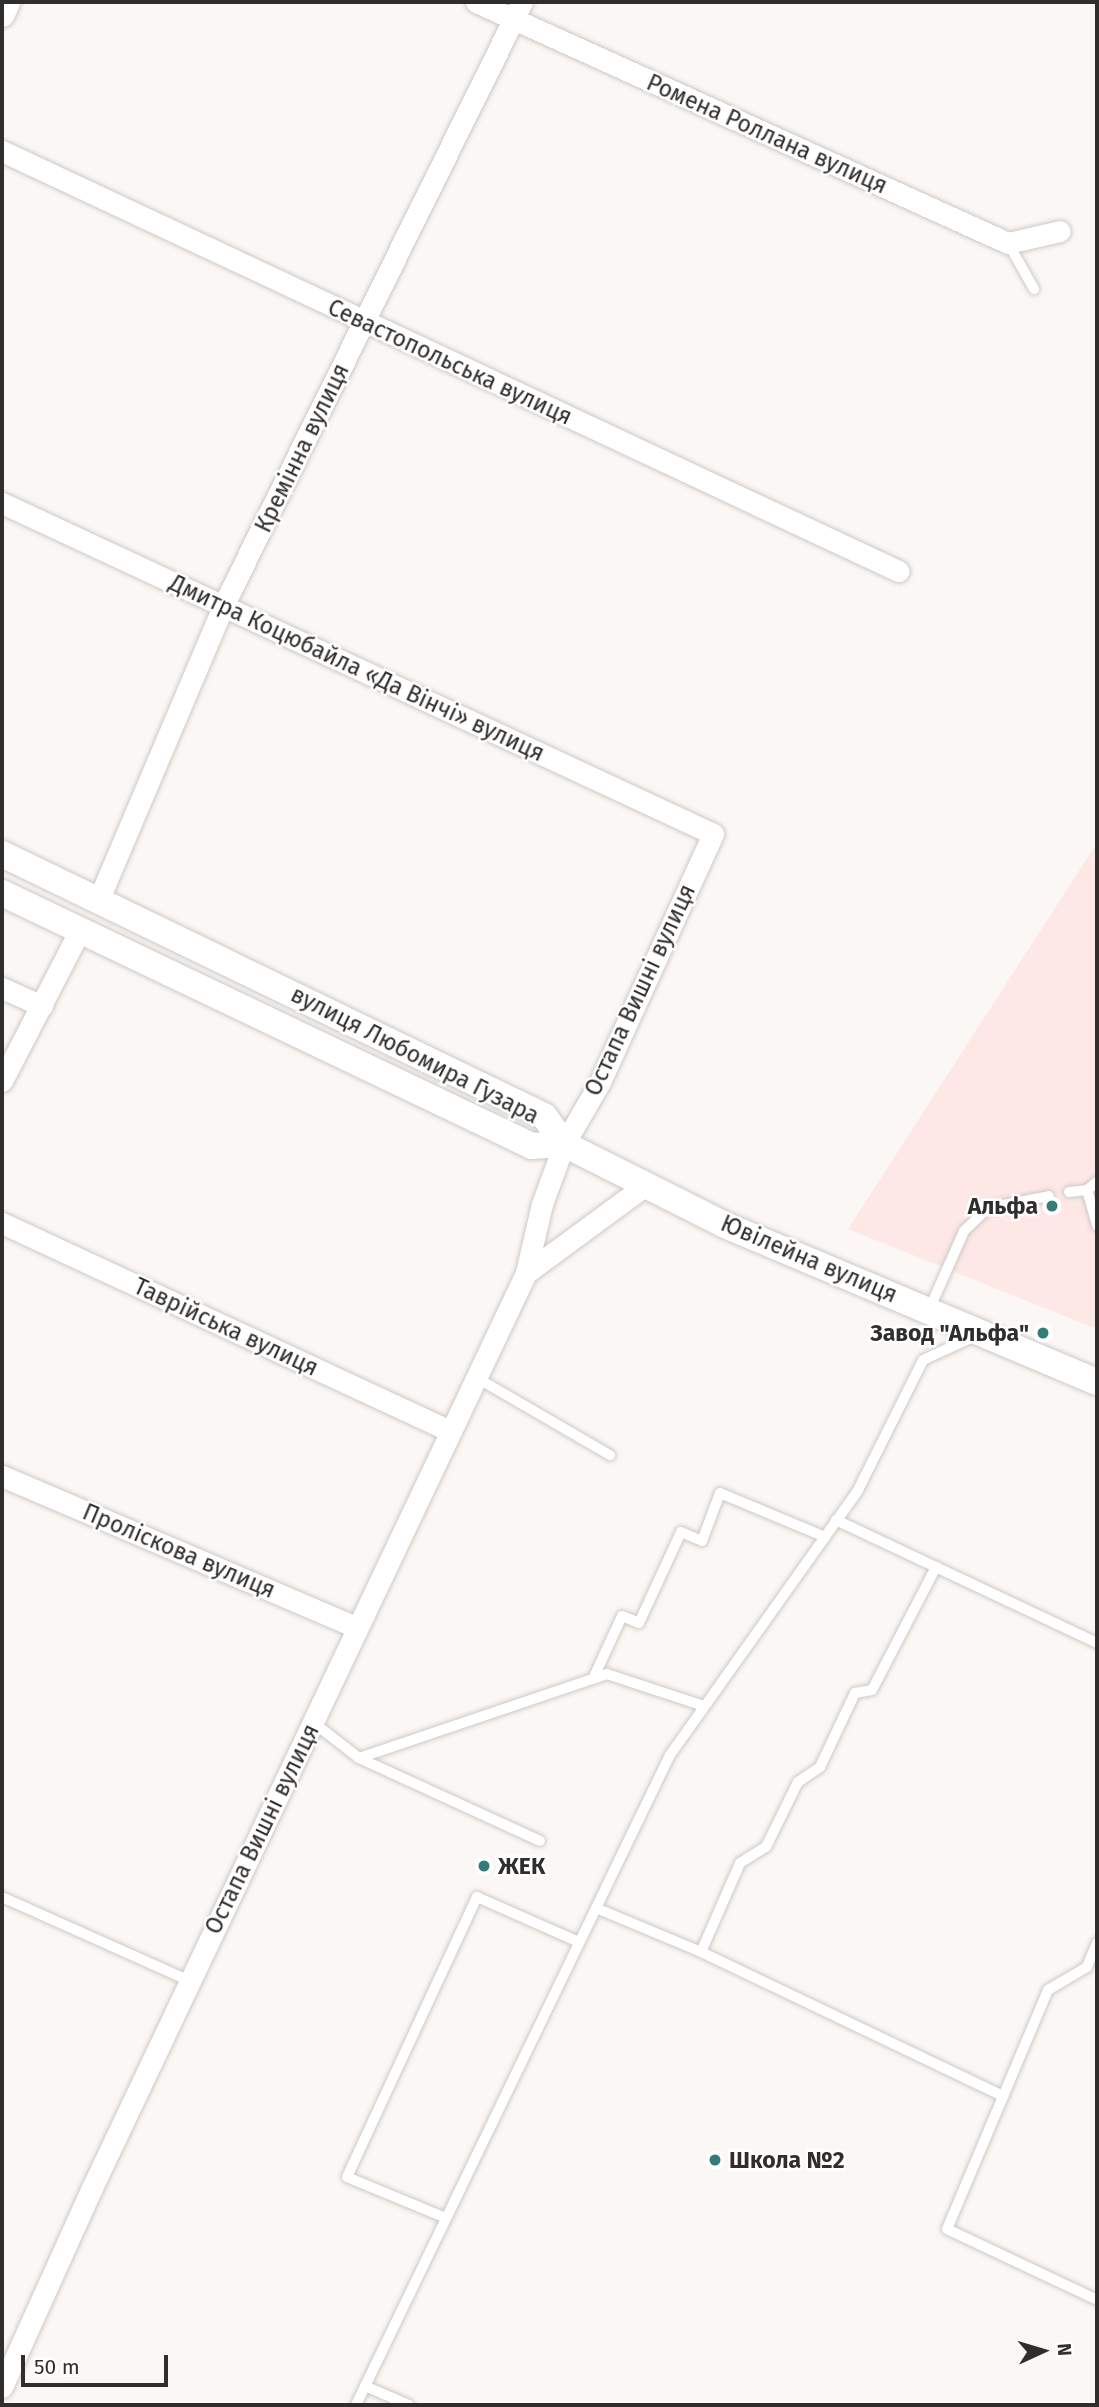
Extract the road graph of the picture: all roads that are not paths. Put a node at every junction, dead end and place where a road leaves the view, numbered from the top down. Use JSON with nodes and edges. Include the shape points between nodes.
{"nodes":[{"id":1,"x":8,"y":2,"type":"edge"},
{"id":2,"x":476,"y":2,"type":"edge"},
{"id":3,"x":518,"y":11,"type":"edge"},
{"id":4,"x":2,"y":14,"type":"edge"},
{"id":5,"x":2,"y":151,"type":"edge"},
{"id":6,"x":1060,"y":230,"type":"dead end"},
{"id":7,"x":1008,"y":243,"type":"junction"},
{"id":8,"x":1034,"y":289,"type":"dead end"},
{"id":9,"x":364,"y":322,"type":"junction"},
{"id":10,"x":2,"y":503,"type":"edge"},
{"id":11,"x":898,"y":571,"type":"dead end"},
{"id":12,"x":223,"y":606,"type":"junction"},
{"id":13,"x":713,"y":834,"type":"joint"},
{"id":14,"x":2,"y":854,"type":"edge"},
{"id":15,"x":2,"y":893,"type":"edge"},
{"id":16,"x":98,"y":901,"type":"junction"},
{"id":17,"x":80,"y":930,"type":"junction"},
{"id":18,"x":2,"y":988,"type":"edge"},
{"id":19,"x":42,"y":1006,"type":"junction"},
{"id":20,"x":2,"y":1082,"type":"edge"},
{"id":21,"x":564,"y":1144,"type":"junction"},
{"id":22,"x":1097,"y":1182,"type":"edge"},
{"id":23,"x":646,"y":1185,"type":"junction"},
{"id":24,"x":1087,"y":1190,"type":"junction"},
{"id":25,"x":1069,"y":1192,"type":"dead end"},
{"id":26,"x":1049,"y":1196,"type":"dead end"},
{"id":27,"x":2,"y":1223,"type":"edge"},
{"id":28,"x":1097,"y":1226,"type":"edge"},
{"id":29,"x":526,"y":1273,"type":"junction"},
{"id":30,"x":929,"y":1310,"type":"junction"},
{"id":31,"x":984,"y":1332,"type":"junction"},
{"id":32,"x":477,"y":1378,"type":"junction"},
{"id":33,"x":1097,"y":1382,"type":"edge"},
{"id":34,"x":450,"y":1431,"type":"junction"},
{"id":35,"x":610,"y":1455,"type":"dead end"},
{"id":36,"x":2,"y":1476,"type":"edge"},
{"id":37,"x":836,"y":1520,"type":"junction"},
{"id":38,"x":825,"y":1537,"type":"junction"},
{"id":39,"x":936,"y":1567,"type":"junction"},
{"id":40,"x":356,"y":1627,"type":"junction"},
{"id":41,"x":1097,"y":1643,"type":"edge"},
{"id":42,"x":593,"y":1679,"type":"junction"},
{"id":43,"x":704,"y":1706,"type":"junction"},
{"id":44,"x":314,"y":1723,"type":"junction"},
{"id":45,"x":359,"y":1758,"type":"junction"},
{"id":46,"x":540,"y":1841,"type":"dead end"},
{"id":47,"x":2,"y":1897,"type":"edge"},
{"id":48,"x":596,"y":1908,"type":"junction"},
{"id":49,"x":579,"y":1942,"type":"junction"},
{"id":50,"x":1097,"y":1943,"type":"edge"},
{"id":51,"x":701,"y":1952,"type":"junction"},
{"id":52,"x":190,"y":1981,"type":"junction"},
{"id":53,"x":1003,"y":2096,"type":"junction"},
{"id":54,"x":446,"y":2218,"type":"junction"},
{"id":55,"x":1097,"y":2300,"type":"edge"},
{"id":56,"x":365,"y":2386,"type":"junction"},
{"id":57,"x":2,"y":2387,"type":"edge"},
{"id":58,"x":356,"y":2405,"type":"edge"},
{"id":59,"x":409,"y":2405,"type":"edge"}],
"edges":[{"from":1,"to":4,"type":"street"},
{"from":2,"to":3,"type":"street","name":"Ромена Роллана вулиця"},
{"from":3,"to":7,"type":"street","name":"Ромена Роллана вулиця"},
{"from":3,"to":9,"type":"street","name":"Кремінна вулиця"},
{"from":5,"to":9,"type":"street","name":"Севастопольська вулиця"},
{"from":6,"to":7,"type":"street"},
{"from":7,"to":8,"type":"lane"},
{"from":9,"to":11,"type":"street","name":"Севастопольська вулиця"},
{"from":9,"to":12,"type":"street","name":"Кремінна вулиця"},
{"from":10,"to":12,"type":"street","name":"Дмитра Коцюбайла «Да Вінчі» вулиця"},
{"from":12,"to":13,"type":"street","name":"Дмитра Коцюбайла «Да Вінчі» вулиця"},
{"from":12,"to":16,"type":"street","name":"Кремінна вулиця"},
{"from":13,"to":21,"type":"street","name":"Остапа Вишні вулиця","via":[[600,1082]]},
{"from":14,"to":16,"type":"street","name":"вулиця Любомира Гузара"},
{"from":15,"to":17,"type":"street","name":"вулиця Любомира Гузара"},
{"from":16,"to":21,"type":"street","name":"вулиця Любомира Гузара","via":[[544,1116]]},
{"from":17,"to":19,"type":"street"},
{"from":17,"to":21,"type":"street","name":"вулиця Любомира Гузара","via":[[532,1146]]},
{"from":18,"to":19,"type":"street"},
{"from":19,"to":20,"type":"street"},
{"from":21,"to":23,"type":"street","name":"Ювілейна вулиця"},
{"from":21,"to":29,"type":"street","name":"Остапа Вишні вулиця","via":[[542,1204]]},
{"from":22,"to":24,"type":"lane"},
{"from":23,"to":29,"type":"street"},
{"from":23,"to":30,"type":"street","name":"Ювілейна вулиця","via":[[780,1249]]},
{"from":24,"to":25,"type":"lane"},
{"from":24,"to":28,"type":"lane"},
{"from":26,"to":30,"type":"lane","via":[[988,1208],[964,1231]]},
{"from":27,"to":34,"type":"street","name":"Таврійська вулиця"},
{"from":29,"to":32,"type":"street","name":"Остапа Вишні вулиця"},
{"from":30,"to":31,"type":"street","name":"Ювілейна вулиця"},
{"from":31,"to":33,"type":"street","name":"Ювілейна вулиця"},
{"from":31,"to":37,"type":"lane","via":[[923,1360],[858,1490]]},
{"from":32,"to":34,"type":"street","name":"Остапа Вишні вулиця"},
{"from":32,"to":35,"type":"lane"},
{"from":34,"to":40,"type":"street","name":"Остапа Вишні вулиця"},
{"from":36,"to":40,"type":"street","name":"Проліскова вулиця"},
{"from":37,"to":38,"type":"lane"},
{"from":37,"to":39,"type":"lane"},
{"from":38,"to":42,"type":"lane","via":[[720,1493],[702,1541],[681,1532],[639,1623],[622,1616]]},
{"from":38,"to":43,"type":"lane"},
{"from":39,"to":41,"type":"lane"},
{"from":39,"to":51,"type":"lane","via":[[872,1690],[855,1693],[820,1768],[798,1782],[766,1847],[740,1863]]},
{"from":40,"to":44,"type":"street","name":"Остапа Вишні вулиця"},
{"from":42,"to":43,"type":"lane","via":[[607,1674]]},
{"from":42,"to":45,"type":"lane"},
{"from":43,"to":48,"type":"lane","via":[[670,1755]]},
{"from":44,"to":45,"type":"lane"},
{"from":44,"to":52,"type":"street","name":"Остапа Вишні вулиця"},
{"from":45,"to":46,"type":"lane"},
{"from":47,"to":52,"type":"lane"},
{"from":48,"to":49,"type":"lane"},
{"from":48,"to":51,"type":"lane"},
{"from":49,"to":54,"type":"lane"},
{"from":49,"to":54,"type":"lane","via":[[477,1897],[348,2177]]},
{"from":50,"to":53,"type":"lane","via":[[1087,1966],[1048,1990]]},
{"from":51,"to":53,"type":"lane"},
{"from":52,"to":57,"type":"street","name":"Остапа Вишні вулиця"},
{"from":53,"to":55,"type":"lane","via":[[947,2228]]},
{"from":54,"to":56,"type":"lane"},
{"from":56,"to":58,"type":"lane"},
{"from":56,"to":59,"type":"lane"}]}
